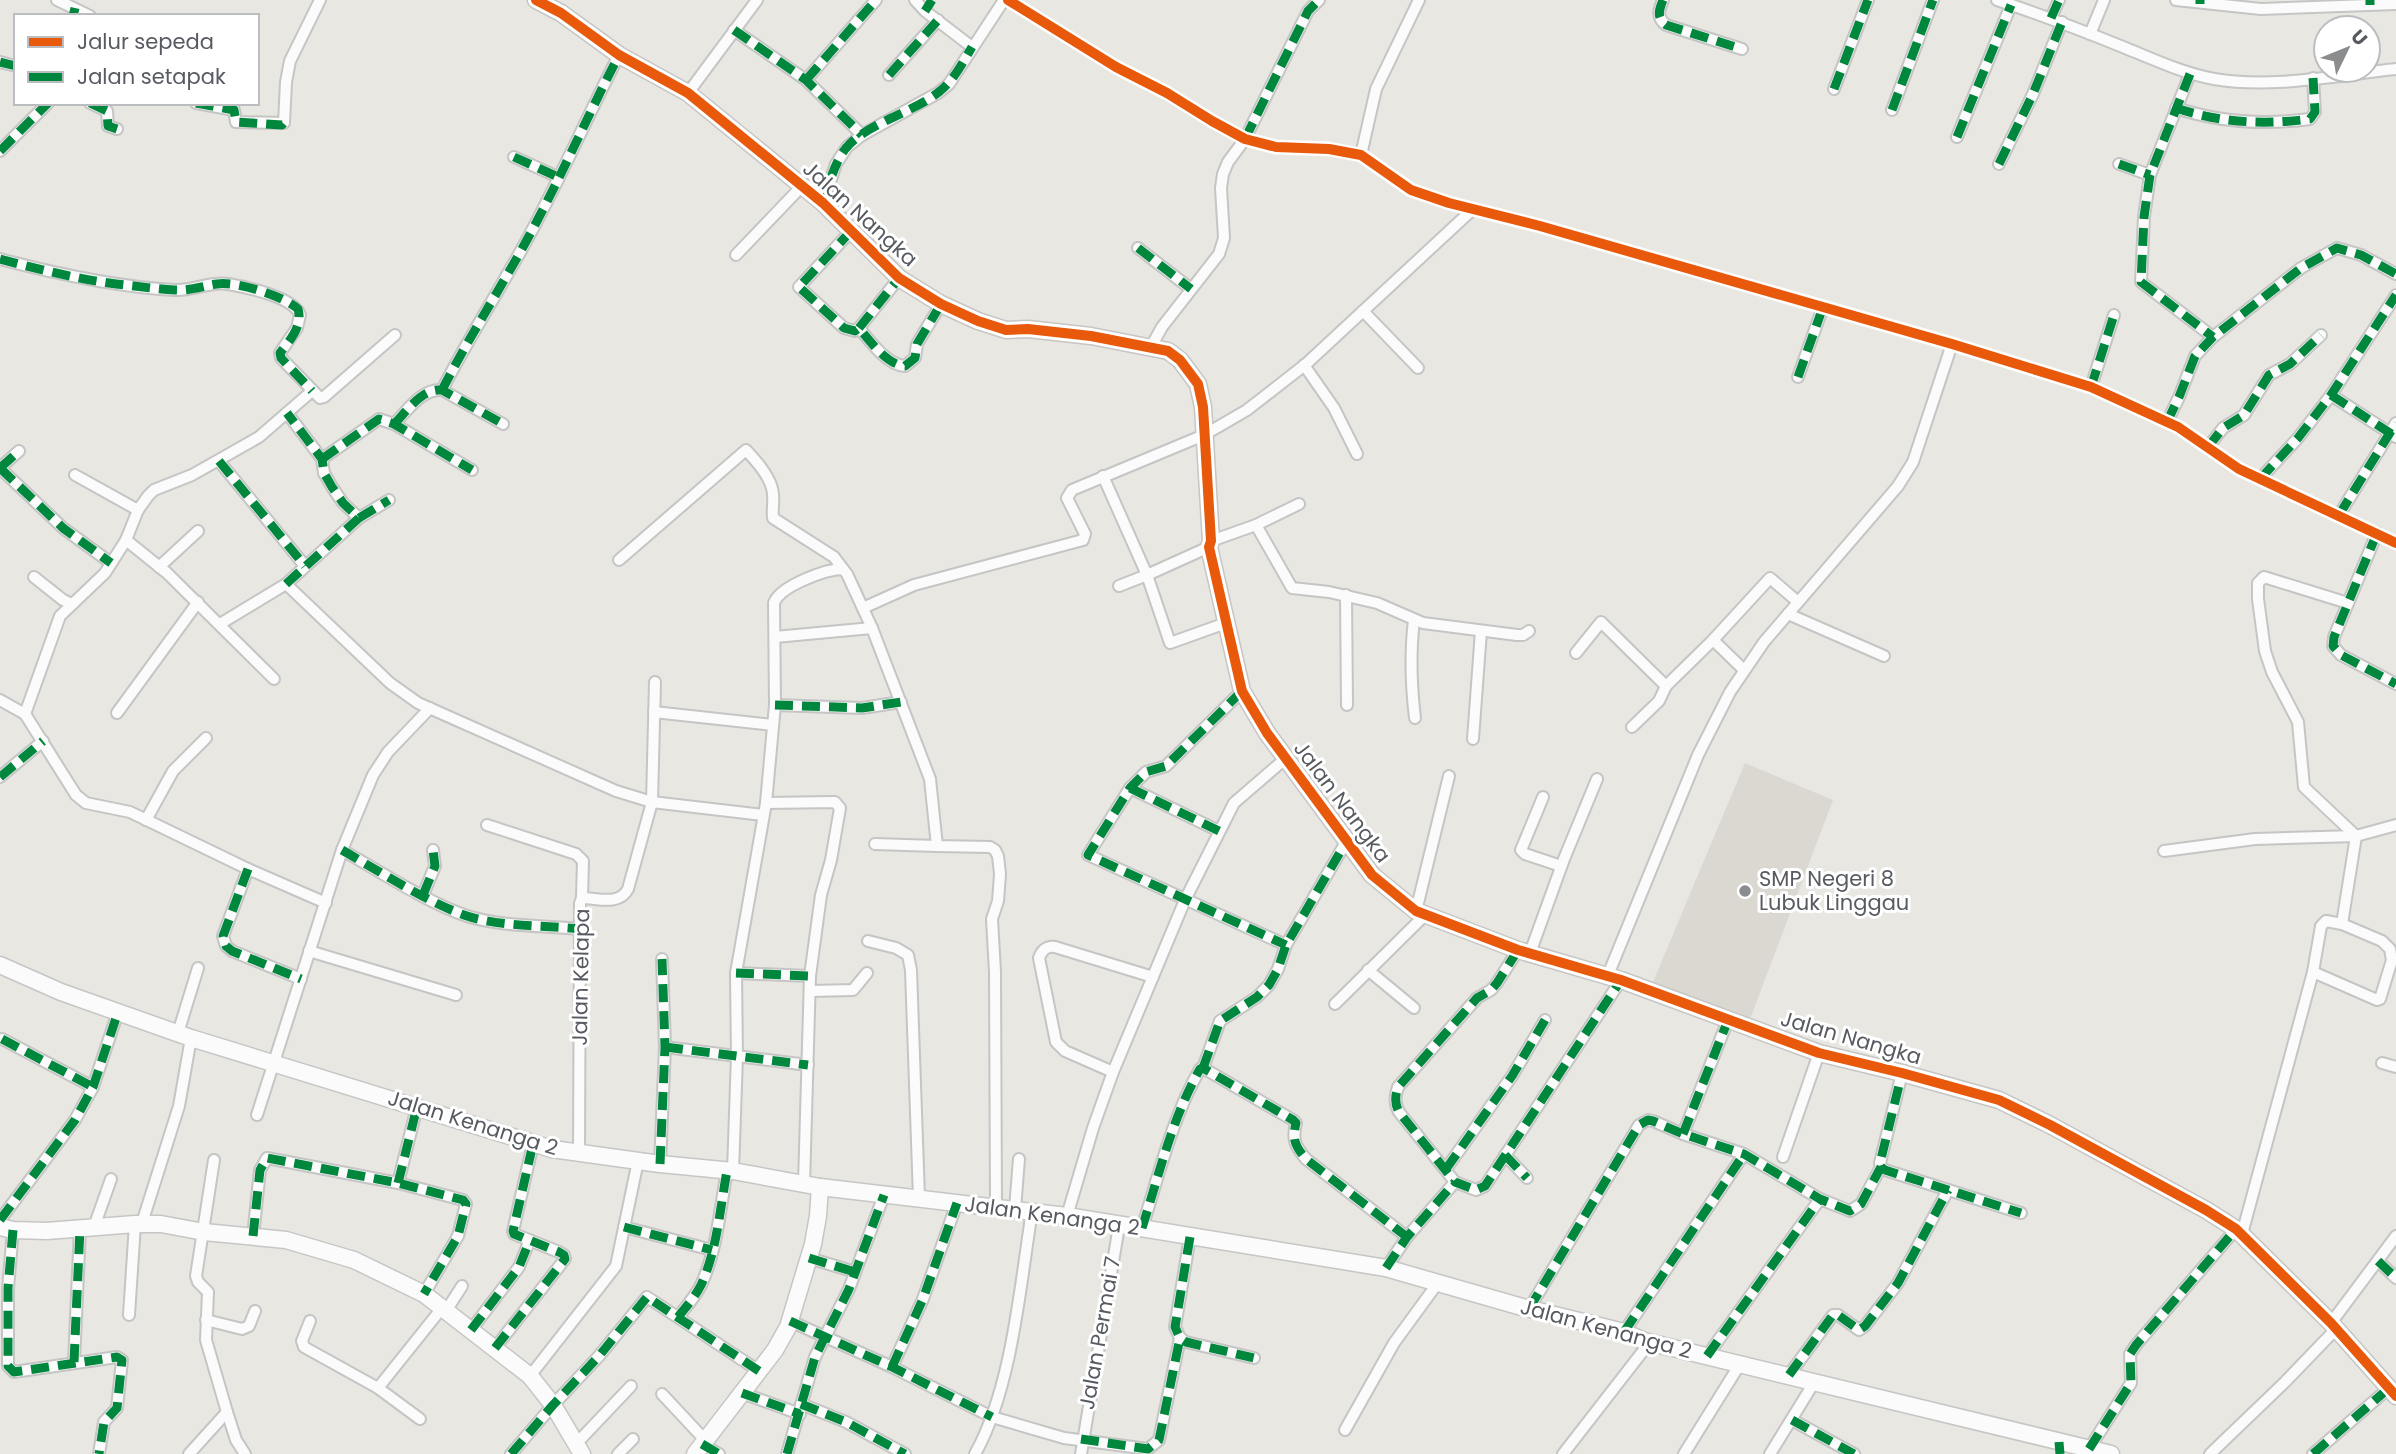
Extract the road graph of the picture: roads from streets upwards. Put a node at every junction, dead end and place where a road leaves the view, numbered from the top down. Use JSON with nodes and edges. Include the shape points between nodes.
{"nodes":[{"id":1,"x":57,"y":0,"type":"edge"},
{"id":2,"x":320,"y":0,"type":"edge"},
{"id":3,"x":536,"y":0,"type":"edge"},
{"id":4,"x":757,"y":0,"type":"edge"},
{"id":5,"x":876,"y":0,"type":"edge"},
{"id":6,"x":915,"y":0,"type":"edge"},
{"id":7,"x":932,"y":0,"type":"edge"},
{"id":8,"x":1006,"y":0,"type":"edge"},
{"id":9,"x":1318,"y":0,"type":"edge"},
{"id":10,"x":1419,"y":0,"type":"edge"},
{"id":11,"x":1663,"y":0,"type":"edge"},
{"id":12,"x":1868,"y":0,"type":"edge"},
{"id":13,"x":1933,"y":0,"type":"edge"},
{"id":14,"x":1997,"y":0,"type":"edge"},
{"id":15,"x":2059,"y":0,"type":"edge"},
{"id":16,"x":2104,"y":0,"type":"edge"},
{"id":17,"x":2176,"y":0,"type":"edge"},
{"id":18,"x":2200,"y":2,"type":"edge"},
{"id":19,"x":2370,"y":2,"type":"edge"},
{"id":20,"x":2396,"y":4,"type":"edge"},
{"id":21,"x":2011,"y":5,"type":"junction"},
{"id":22,"x":925,"y":11,"type":"junction"},
{"id":23,"x":74,"y":12,"type":"edge"},
{"id":24,"x":938,"y":20,"type":"junction"},
{"id":25,"x":2057,"y":20,"type":"junction"},
{"id":26,"x":734,"y":30,"type":"junction"},
{"id":27,"x":2090,"y":34,"type":"junction"},
{"id":28,"x":972,"y":47,"type":"junction"},
{"id":29,"x":1742,"y":49,"type":"dead end"},
{"id":30,"x":619,"y":55,"type":"junction"},
{"id":31,"x":2190,"y":74,"type":"junction"},
{"id":32,"x":889,"y":75,"type":"dead end"},
{"id":33,"x":2312,"y":78,"type":"edge"},
{"id":34,"x":806,"y":80,"type":"junction"},
{"id":35,"x":2313,"y":84,"type":"edge"},
{"id":36,"x":1834,"y":89,"type":"dead end"},
{"id":37,"x":688,"y":93,"type":"junction"},
{"id":38,"x":46,"y":105,"type":"edge"},
{"id":39,"x":94,"y":105,"type":"edge"},
{"id":40,"x":206,"y":105,"type":"edge"},
{"id":41,"x":2176,"y":108,"type":"junction"},
{"id":42,"x":1892,"y":110,"type":"dead end"},
{"id":43,"x":117,"y":129,"type":"dead end"},
{"id":44,"x":862,"y":135,"type":"junction"},
{"id":45,"x":1957,"y":137,"type":"dead end"},
{"id":46,"x":1245,"y":139,"type":"junction"},
{"id":47,"x":0,"y":151,"type":"edge"},
{"id":48,"x":1361,"y":155,"type":"junction"},
{"id":49,"x":514,"y":157,"type":"dead end"},
{"id":50,"x":1999,"y":164,"type":"dead end"},
{"id":51,"x":2119,"y":164,"type":"dead end"},
{"id":52,"x":2150,"y":175,"type":"junction"},
{"id":53,"x":558,"y":177,"type":"junction"},
{"id":54,"x":802,"y":186,"type":"junction"},
{"id":55,"x":822,"y":203,"type":"junction"},
{"id":56,"x":1472,"y":210,"type":"junction"},
{"id":57,"x":852,"y":230,"type":"junction"},
{"id":58,"x":1138,"y":248,"type":"dead end"},
{"id":59,"x":736,"y":255,"type":"dead end"},
{"id":60,"x":0,"y":260,"type":"edge"},
{"id":61,"x":2396,"y":274,"type":"edge"},
{"id":62,"x":899,"y":278,"type":"junction"},
{"id":63,"x":1191,"y":289,"type":"junction"},
{"id":64,"x":2396,"y":295,"type":"edge"},
{"id":65,"x":941,"y":304,"type":"junction"},
{"id":66,"x":1823,"y":307,"type":"junction"},
{"id":67,"x":1363,"y":311,"type":"junction"},
{"id":68,"x":2113,"y":315,"type":"dead end"},
{"id":69,"x":859,"y":328,"type":"junction"},
{"id":70,"x":395,"y":335,"type":"dead end"},
{"id":71,"x":2321,"y":335,"type":"dead end"},
{"id":72,"x":2213,"y":337,"type":"junction"},
{"id":73,"x":1952,"y":344,"type":"junction"},
{"id":74,"x":1151,"y":347,"type":"junction"},
{"id":75,"x":1304,"y":365,"type":"junction"},
{"id":76,"x":1418,"y":368,"type":"dead end"},
{"id":77,"x":1798,"y":377,"type":"dead end"},
{"id":78,"x":2091,"y":387,"type":"junction"},
{"id":79,"x":442,"y":390,"type":"junction"},
{"id":80,"x":312,"y":391,"type":"junction"},
{"id":81,"x":2331,"y":395,"type":"junction"},
{"id":82,"x":287,"y":413,"type":"junction"},
{"id":83,"x":2167,"y":422,"type":"junction"},
{"id":84,"x":2396,"y":423,"type":"edge"},
{"id":85,"x":394,"y":424,"type":"junction"},
{"id":86,"x":503,"y":424,"type":"dead end"},
{"id":87,"x":1204,"y":435,"type":"junction"},
{"id":88,"x":2393,"y":435,"type":"edge"},
{"id":89,"x":2208,"y":447,"type":"junction"},
{"id":90,"x":19,"y":452,"type":"dead end"},
{"id":91,"x":1357,"y":454,"type":"dead end"},
{"id":92,"x":322,"y":459,"type":"junction"},
{"id":93,"x":219,"y":461,"type":"junction"},
{"id":94,"x":0,"y":468,"type":"edge"},
{"id":95,"x":472,"y":470,"type":"dead end"},
{"id":96,"x":75,"y":475,"type":"dead end"},
{"id":97,"x":1104,"y":476,"type":"junction"},
{"id":98,"x":2260,"y":479,"type":"junction"},
{"id":99,"x":388,"y":500,"type":"dead end"},
{"id":100,"x":1299,"y":504,"type":"dead end"},
{"id":101,"x":138,"y":510,"type":"junction"},
{"id":102,"x":2339,"y":514,"type":"junction"},
{"id":103,"x":359,"y":518,"type":"junction"},
{"id":104,"x":1256,"y":525,"type":"junction"},
{"id":105,"x":198,"y":531,"type":"dead end"},
{"id":106,"x":2377,"y":533,"type":"junction"},
{"id":107,"x":126,"y":540,"type":"junction"},
{"id":108,"x":2396,"y":543,"type":"edge"},
{"id":109,"x":1210,"y":544,"type":"junction"},
{"id":110,"x":619,"y":560,"type":"dead end"},
{"id":111,"x":111,"y":564,"type":"junction"},
{"id":112,"x":305,"y":566,"type":"junction"},
{"id":113,"x":159,"y":567,"type":"junction"},
{"id":114,"x":843,"y":569,"type":"junction"},
{"id":115,"x":1147,"y":575,"type":"junction"},
{"id":116,"x":34,"y":577,"type":"dead end"},
{"id":117,"x":286,"y":584,"type":"junction"},
{"id":118,"x":1119,"y":586,"type":"dead end"},
{"id":119,"x":1346,"y":595,"type":"junction"},
{"id":120,"x":198,"y":602,"type":"junction"},
{"id":121,"x":1798,"y":602,"type":"junction"},
{"id":122,"x":2348,"y":603,"type":"junction"},
{"id":123,"x":72,"y":604,"type":"junction"},
{"id":124,"x":863,"y":608,"type":"junction"},
{"id":125,"x":1788,"y":614,"type":"junction"},
{"id":126,"x":1414,"y":620,"type":"junction"},
{"id":127,"x":1226,"y":623,"type":"junction"},
{"id":128,"x":220,"y":624,"type":"junction"},
{"id":129,"x":872,"y":628,"type":"junction"},
{"id":130,"x":1481,"y":631,"type":"junction"},
{"id":131,"x":1530,"y":631,"type":"dead end"},
{"id":132,"x":775,"y":637,"type":"junction"},
{"id":133,"x":1713,"y":640,"type":"junction"},
{"id":134,"x":1576,"y":653,"type":"dead end"},
{"id":135,"x":1884,"y":656,"type":"dead end"},
{"id":136,"x":1744,"y":670,"type":"junction"},
{"id":137,"x":274,"y":679,"type":"dead end"},
{"id":138,"x":655,"y":682,"type":"dead end"},
{"id":139,"x":2396,"y":684,"type":"edge"},
{"id":140,"x":1666,"y":686,"type":"junction"},
{"id":141,"x":1242,"y":691,"type":"junction"},
{"id":142,"x":0,"y":700,"type":"edge"},
{"id":143,"x":901,"y":702,"type":"junction"},
{"id":144,"x":775,"y":705,"type":"junction"},
{"id":145,"x":1347,"y":705,"type":"dead end"},
{"id":146,"x":430,"y":708,"type":"junction"},
{"id":147,"x":654,"y":712,"type":"junction"},
{"id":148,"x":117,"y":713,"type":"dead end"},
{"id":149,"x":25,"y":714,"type":"junction"},
{"id":150,"x":1415,"y":718,"type":"dead end"},
{"id":151,"x":773,"y":725,"type":"junction"},
{"id":152,"x":1632,"y":727,"type":"dead end"},
{"id":153,"x":206,"y":738,"type":"dead end"},
{"id":154,"x":1473,"y":739,"type":"dead end"},
{"id":155,"x":43,"y":741,"type":"junction"},
{"id":156,"x":1285,"y":759,"type":"junction"},
{"id":157,"x":1449,"y":776,"type":"dead end"},
{"id":158,"x":0,"y":778,"type":"edge"},
{"id":159,"x":1597,"y":779,"type":"dead end"},
{"id":160,"x":1130,"y":788,"type":"junction"},
{"id":161,"x":1543,"y":797,"type":"dead end"},
{"id":162,"x":652,"y":802,"type":"junction"},
{"id":163,"x":764,"y":809,"type":"junction"},
{"id":164,"x":146,"y":820,"type":"junction"},
{"id":165,"x":486,"y":825,"type":"dead end"},
{"id":166,"x":2396,"y":825,"type":"edge"},
{"id":167,"x":1219,"y":831,"type":"junction"},
{"id":168,"x":2356,"y":836,"type":"junction"},
{"id":169,"x":1346,"y":842,"type":"junction"},
{"id":170,"x":875,"y":844,"type":"dead end"},
{"id":171,"x":937,"y":846,"type":"junction"},
{"id":172,"x":342,"y":850,"type":"junction"},
{"id":173,"x":433,"y":850,"type":"dead end"},
{"id":174,"x":2164,"y":851,"type":"dead end"},
{"id":175,"x":1561,"y":866,"type":"junction"},
{"id":176,"x":248,"y":869,"type":"junction"},
{"id":177,"x":423,"y":895,"type":"junction"},
{"id":178,"x":582,"y":898,"type":"junction"},
{"id":179,"x":1185,"y":900,"type":"junction"},
{"id":180,"x":326,"y":903,"type":"junction"},
{"id":181,"x":1421,"y":913,"type":"junction"},
{"id":182,"x":2342,"y":925,"type":"junction"},
{"id":183,"x":580,"y":929,"type":"junction"},
{"id":184,"x":868,"y":941,"type":"dead end"},
{"id":185,"x":1286,"y":945,"type":"junction"},
{"id":186,"x":309,"y":951,"type":"junction"},
{"id":187,"x":1524,"y":952,"type":"junction"},
{"id":188,"x":662,"y":959,"type":"dead end"},
{"id":189,"x":0,"y":965,"type":"edge"},
{"id":190,"x":198,"y":968,"type":"dead end"},
{"id":191,"x":1368,"y":970,"type":"junction"},
{"id":192,"x":2313,"y":972,"type":"junction"},
{"id":193,"x":736,"y":973,"type":"junction"},
{"id":194,"x":867,"y":973,"type":"dead end"},
{"id":195,"x":810,"y":976,"type":"junction"},
{"id":196,"x":1153,"y":977,"type":"junction"},
{"id":197,"x":1615,"y":978,"type":"junction"},
{"id":198,"x":301,"y":979,"type":"junction"},
{"id":199,"x":810,"y":991,"type":"junction"},
{"id":200,"x":456,"y":995,"type":"dead end"},
{"id":201,"x":1335,"y":1004,"type":"dead end"},
{"id":202,"x":1414,"y":1009,"type":"dead end"},
{"id":203,"x":118,"y":1012,"type":"junction"},
{"id":204,"x":1545,"y":1020,"type":"dead end"},
{"id":205,"x":1728,"y":1020,"type":"junction"},
{"id":206,"x":184,"y":1036,"type":"junction"},
{"id":207,"x":2,"y":1039,"type":"edge"},
{"id":208,"x":665,"y":1047,"type":"junction"},
{"id":209,"x":1819,"y":1053,"type":"junction"},
{"id":210,"x":737,"y":1056,"type":"junction"},
{"id":211,"x":274,"y":1062,"type":"junction"},
{"id":212,"x":2382,"y":1063,"type":"dead end"},
{"id":213,"x":808,"y":1065,"type":"junction"},
{"id":214,"x":2396,"y":1067,"type":"edge"},
{"id":215,"x":1203,"y":1068,"type":"junction"},
{"id":216,"x":1112,"y":1072,"type":"junction"},
{"id":217,"x":1902,"y":1073,"type":"junction"},
{"id":218,"x":93,"y":1087,"type":"junction"},
{"id":219,"x":417,"y":1107,"type":"junction"},
{"id":220,"x":257,"y":1115,"type":"dead end"},
{"id":221,"x":1683,"y":1134,"type":"junction"},
{"id":222,"x":533,"y":1144,"type":"junction"},
{"id":223,"x":579,"y":1154,"type":"junction"},
{"id":224,"x":1744,"y":1154,"type":"junction"},
{"id":225,"x":1505,"y":1156,"type":"junction"},
{"id":226,"x":1783,"y":1157,"type":"dead end"},
{"id":227,"x":1019,"y":1159,"type":"dead end"},
{"id":228,"x":214,"y":1160,"type":"dead end"},
{"id":229,"x":638,"y":1161,"type":"junction"},
{"id":230,"x":660,"y":1164,"type":"junction"},
{"id":231,"x":1881,"y":1167,"type":"junction"},
{"id":232,"x":1446,"y":1169,"type":"junction"},
{"id":233,"x":730,"y":1171,"type":"junction"},
{"id":234,"x":1527,"y":1178,"type":"dead end"},
{"id":235,"x":111,"y":1179,"type":"dead end"},
{"id":236,"x":1455,"y":1182,"type":"junction"},
{"id":237,"x":398,"y":1183,"type":"junction"},
{"id":238,"x":812,"y":1185,"type":"junction"},
{"id":239,"x":1948,"y":1190,"type":"junction"},
{"id":240,"x":884,"y":1195,"type":"junction"},
{"id":241,"x":919,"y":1198,"type":"junction"},
{"id":242,"x":1820,"y":1199,"type":"junction"},
{"id":243,"x":957,"y":1203,"type":"junction"},
{"id":244,"x":996,"y":1206,"type":"junction"},
{"id":245,"x":1024,"y":1210,"type":"junction"},
{"id":246,"x":2021,"y":1213,"type":"dead end"},
{"id":247,"x":1067,"y":1216,"type":"junction"},
{"id":248,"x":138,"y":1223,"type":"junction"},
{"id":249,"x":4,"y":1226,"type":"edge"},
{"id":250,"x":1119,"y":1226,"type":"junction"},
{"id":251,"x":624,"y":1227,"type":"junction"},
{"id":252,"x":87,"y":1228,"type":"junction"},
{"id":253,"x":1142,"y":1228,"type":"junction"},
{"id":254,"x":2239,"y":1231,"type":"junction"},
{"id":255,"x":204,"y":1232,"type":"junction"},
{"id":256,"x":253,"y":1236,"type":"junction"},
{"id":257,"x":2396,"y":1236,"type":"edge"},
{"id":258,"x":1190,"y":1237,"type":"junction"},
{"id":259,"x":1407,"y":1237,"type":"junction"},
{"id":260,"x":529,"y":1242,"type":"junction"},
{"id":261,"x":712,"y":1250,"type":"junction"},
{"id":262,"x":809,"y":1258,"type":"junction"},
{"id":263,"x":2378,"y":1261,"type":"junction"},
{"id":264,"x":1386,"y":1268,"type":"junction"},
{"id":265,"x":855,"y":1272,"type":"junction"},
{"id":266,"x":2396,"y":1278,"type":"edge"},
{"id":267,"x":1437,"y":1284,"type":"junction"},
{"id":268,"x":462,"y":1286,"type":"dead end"},
{"id":269,"x":424,"y":1294,"type":"junction"},
{"id":270,"x":444,"y":1309,"type":"junction"},
{"id":271,"x":1529,"y":1309,"type":"junction"},
{"id":272,"x":255,"y":1311,"type":"dead end"},
{"id":273,"x":129,"y":1315,"type":"dead end"},
{"id":274,"x":678,"y":1317,"type":"junction"},
{"id":275,"x":205,"y":1320,"type":"junction"},
{"id":276,"x":310,"y":1321,"type":"dead end"},
{"id":277,"x":790,"y":1321,"type":"junction"},
{"id":278,"x":2334,"y":1325,"type":"junction"},
{"id":279,"x":471,"y":1330,"type":"junction"},
{"id":280,"x":1623,"y":1332,"type":"junction"},
{"id":281,"x":825,"y":1335,"type":"junction"},
{"id":282,"x":1180,"y":1338,"type":"junction"},
{"id":283,"x":1650,"y":1342,"type":"junction"},
{"id":284,"x":495,"y":1348,"type":"junction"},
{"id":285,"x":1707,"y":1356,"type":"junction"},
{"id":286,"x":1254,"y":1358,"type":"dead end"},
{"id":287,"x":74,"y":1362,"type":"junction"},
{"id":288,"x":1740,"y":1364,"type":"junction"},
{"id":289,"x":892,"y":1367,"type":"junction"},
{"id":290,"x":759,"y":1371,"type":"junction"},
{"id":291,"x":1789,"y":1375,"type":"junction"},
{"id":292,"x":530,"y":1376,"type":"junction"},
{"id":293,"x":1815,"y":1381,"type":"junction"},
{"id":294,"x":631,"y":1386,"type":"dead end"},
{"id":295,"x":378,"y":1388,"type":"junction"},
{"id":296,"x":2393,"y":1392,"type":"edge"},
{"id":297,"x":743,"y":1393,"type":"junction"},
{"id":298,"x":662,"y":1394,"type":"dead end"},
{"id":299,"x":553,"y":1405,"type":"junction"},
{"id":300,"x":801,"y":1409,"type":"junction"},
{"id":301,"x":227,"y":1412,"type":"junction"},
{"id":302,"x":992,"y":1417,"type":"junction"},
{"id":303,"x":420,"y":1419,"type":"dead end"},
{"id":304,"x":1793,"y":1420,"type":"junction"},
{"id":305,"x":1345,"y":1430,"type":"dead end"},
{"id":306,"x":633,"y":1439,"type":"dead end"},
{"id":307,"x":1082,"y":1439,"type":"junction"},
{"id":308,"x":701,"y":1446,"type":"edge"},
{"id":309,"x":2059,"y":1448,"type":"edge"},
{"id":310,"x":579,"y":1449,"type":"edge"},
{"id":311,"x":2088,"y":1449,"type":"junction"},
{"id":312,"x":99,"y":1454,"type":"edge"},
{"id":313,"x":189,"y":1454,"type":"edge"},
{"id":314,"x":245,"y":1454,"type":"edge"},
{"id":315,"x":511,"y":1454,"type":"edge"},
{"id":316,"x":618,"y":1454,"type":"edge"},
{"id":317,"x":719,"y":1454,"type":"edge"},
{"id":318,"x":787,"y":1454,"type":"edge"},
{"id":319,"x":905,"y":1454,"type":"edge"},
{"id":320,"x":975,"y":1454,"type":"edge"},
{"id":321,"x":1080,"y":1454,"type":"edge"},
{"id":322,"x":1563,"y":1454,"type":"edge"},
{"id":323,"x":1684,"y":1454,"type":"edge"},
{"id":324,"x":1770,"y":1454,"type":"edge"},
{"id":325,"x":1854,"y":1454,"type":"edge"},
{"id":326,"x":2110,"y":1454,"type":"edge"},
{"id":327,"x":2210,"y":1454,"type":"edge"},
{"id":328,"x":2313,"y":1454,"type":"edge"}],
"edges":[{"from":1,"to":23,"type":"street"},
{"from":2,"to":40,"type":"street","via":[[290,61],[285,123],[236,122],[234,110]]},
{"from":3,"to":30,"type":"street","name":"Jalan Nangka"},
{"from":4,"to":26,"type":"street"},
{"from":5,"to":34,"type":"street"},
{"from":6,"to":22,"type":"street"},
{"from":7,"to":22,"type":"street"},
{"from":8,"to":28,"type":"street"},
{"from":8,"to":46,"type":"street"},
{"from":9,"to":46,"type":"street","via":[[1308,11]]},
{"from":10,"to":48,"type":"street","via":[[1376,89]]},
{"from":11,"to":29,"type":"street","via":[[1658,11],[1666,25]]},
{"from":12,"to":36,"type":"street"},
{"from":13,"to":42,"type":"street"},
{"from":14,"to":21,"type":"street"},
{"from":15,"to":25,"type":"street"},
{"from":16,"to":27,"type":"street"},
{"from":17,"to":18,"type":"street"},
{"from":18,"to":19,"type":"street","via":[[2261,9]]},
{"from":19,"to":20,"type":"street"},
{"from":21,"to":25,"type":"street"},
{"from":21,"to":45,"type":"street"},
{"from":22,"to":24,"type":"street"},
{"from":24,"to":28,"type":"street"},
{"from":24,"to":32,"type":"street"},
{"from":25,"to":27,"type":"street"},
{"from":25,"to":50,"type":"street","via":[[2033,94]]},
{"from":26,"to":34,"type":"street"},
{"from":26,"to":37,"type":"street"},
{"from":27,"to":31,"type":"street"},
{"from":28,"to":44,"type":"street","via":[[938,93]]},
{"from":30,"to":37,"type":"street","name":"Jalan Nangka"},
{"from":30,"to":53,"type":"street"},
{"from":31,"to":33,"type":"street","via":[[2248,82]]},
{"from":31,"to":41,"type":"street"},
{"from":34,"to":44,"type":"street"},
{"from":35,"to":41,"type":"street","via":[[2315,112],[2310,119],[2238,122]]},
{"from":37,"to":54,"type":"street","name":"Jalan Nangka"},
{"from":38,"to":47,"type":"street"},
{"from":39,"to":43,"type":"street","via":[[107,111],[108,126]]},
{"from":41,"to":52,"type":"street"},
{"from":44,"to":55,"type":"street","via":[[836,164]]},
{"from":46,"to":48,"type":"street","via":[[1276,147]]},
{"from":46,"to":63,"type":"street","via":[[1223,174],[1222,246]]},
{"from":48,"to":56,"type":"street","via":[[1411,190]]},
{"from":49,"to":53,"type":"street"},
{"from":51,"to":52,"type":"street"},
{"from":52,"to":72,"type":"street","via":[[2141,282]]},
{"from":53,"to":79,"type":"street"},
{"from":54,"to":55,"type":"street","name":"Jalan Nangka"},
{"from":54,"to":59,"type":"street"},
{"from":55,"to":57,"type":"street","name":"Jalan Nangka"},
{"from":56,"to":66,"type":"street"},
{"from":56,"to":67,"type":"street"},
{"from":57,"to":62,"type":"street","name":"Jalan Nangka"},
{"from":57,"to":69,"type":"street","via":[[799,287],[844,328]]},
{"from":58,"to":63,"type":"street"},
{"from":60,"to":80,"type":"street","via":[[112,283],[176,290],[220,283],[275,297],[300,314],[297,328],[280,353]]},
{"from":61,"to":72,"type":"street","via":[[2361,254],[2337,248],[2301,268]]},
{"from":62,"to":65,"type":"street","name":"Jalan Nangka"},
{"from":62,"to":69,"type":"street"},
{"from":63,"to":74,"type":"street"},
{"from":64,"to":81,"type":"street"},
{"from":65,"to":69,"type":"street","via":[[917,344],[915,358],[905,366],[897,365]]},
{"from":65,"to":74,"type":"street","name":"Jalan Nangka","via":[[1006,330],[1091,336]]},
{"from":66,"to":73,"type":"street"},
{"from":66,"to":77,"type":"street"},
{"from":67,"to":75,"type":"street"},
{"from":67,"to":76,"type":"street"},
{"from":68,"to":78,"type":"street"},
{"from":70,"to":80,"type":"street","via":[[324,397]]},
{"from":71,"to":89,"type":"street","via":[[2290,364],[2269,374],[2244,415],[2223,428]]},
{"from":72,"to":83,"type":"street","via":[[2195,356]]},
{"from":73,"to":78,"type":"street"},
{"from":73,"to":121,"type":"street","via":[[1913,462],[1898,486]]},
{"from":74,"to":87,"type":"street","name":"Jalan Nangka","via":[[1168,351],[1198,384]]},
{"from":75,"to":87,"type":"street","via":[[1247,410]]},
{"from":75,"to":91,"type":"street","via":[[1334,408]]},
{"from":78,"to":83,"type":"street"},
{"from":79,"to":85,"type":"street","via":[[423,396]]},
{"from":79,"to":86,"type":"street"},
{"from":80,"to":82,"type":"street"},
{"from":81,"to":88,"type":"street"},
{"from":81,"to":98,"type":"street"},
{"from":82,"to":92,"type":"street"},
{"from":82,"to":93,"type":"street"},
{"from":83,"to":89,"type":"street"},
{"from":84,"to":88,"type":"street"},
{"from":85,"to":92,"type":"street","via":[[376,420]]},
{"from":85,"to":95,"type":"street"},
{"from":87,"to":97,"type":"street"},
{"from":87,"to":109,"type":"street","name":"Jalan Nangka"},
{"from":88,"to":102,"type":"street"},
{"from":89,"to":98,"type":"street"},
{"from":90,"to":94,"type":"street"},
{"from":92,"to":103,"type":"street","via":[[332,487]]},
{"from":93,"to":101,"type":"street","via":[[154,490]]},
{"from":93,"to":112,"type":"street"},
{"from":94,"to":111,"type":"street","via":[[63,528]]},
{"from":96,"to":101,"type":"street"},
{"from":97,"to":115,"type":"street"},
{"from":97,"to":124,"type":"street","via":[[1068,495],[1085,534],[1083,540],[914,585]]},
{"from":98,"to":102,"type":"street"},
{"from":99,"to":103,"type":"street"},
{"from":100,"to":104,"type":"street"},
{"from":101,"to":107,"type":"street"},
{"from":102,"to":106,"type":"street"},
{"from":103,"to":112,"type":"street"},
{"from":104,"to":109,"type":"street"},
{"from":104,"to":119,"type":"street","via":[[1292,588]]},
{"from":105,"to":113,"type":"street"},
{"from":106,"to":108,"type":"street"},
{"from":106,"to":122,"type":"street"},
{"from":107,"to":111,"type":"street"},
{"from":107,"to":113,"type":"street"},
{"from":109,"to":115,"type":"street"},
{"from":109,"to":127,"type":"street","name":"Jalan Nangka"},
{"from":110,"to":114,"type":"street","via":[[746,450],[770,484],[773,518],[834,557]]},
{"from":111,"to":123,"type":"street"},
{"from":112,"to":117,"type":"street"},
{"from":113,"to":120,"type":"street"},
{"from":114,"to":124,"type":"street"},
{"from":114,"to":132,"type":"street","via":[[805,580],[779,594],[774,603]]},
{"from":115,"to":118,"type":"street"},
{"from":115,"to":127,"type":"street","via":[[1170,643]]},
{"from":116,"to":123,"type":"street"},
{"from":117,"to":128,"type":"street"},
{"from":117,"to":146,"type":"street","via":[[390,683]]},
{"from":119,"to":126,"type":"street"},
{"from":119,"to":145,"type":"street"},
{"from":120,"to":128,"type":"street"},
{"from":120,"to":148,"type":"street"},
{"from":121,"to":125,"type":"street"},
{"from":121,"to":133,"type":"street","via":[[1770,578]]},
{"from":122,"to":139,"type":"street","via":[[2334,637],[2336,652]]},
{"from":122,"to":168,"type":"street","via":[[2264,577],[2258,583],[2272,672],[2298,722],[2304,788]]},
{"from":123,"to":149,"type":"street","via":[[60,616]]},
{"from":124,"to":129,"type":"street"},
{"from":125,"to":135,"type":"street"},
{"from":125,"to":136,"type":"street"},
{"from":126,"to":130,"type":"street"},
{"from":126,"to":150,"type":"street","via":[[1410,650]]},
{"from":127,"to":141,"type":"street","name":"Jalan Nangka"},
{"from":128,"to":137,"type":"street"},
{"from":129,"to":132,"type":"street"},
{"from":129,"to":143,"type":"street"},
{"from":130,"to":131,"type":"street","via":[[1517,635]]},
{"from":130,"to":154,"type":"street"},
{"from":132,"to":144,"type":"street"},
{"from":133,"to":136,"type":"street"},
{"from":133,"to":140,"type":"street"},
{"from":134,"to":140,"type":"street","via":[[1601,622]]},
{"from":136,"to":197,"type":"street","via":[[1698,755]]},
{"from":138,"to":147,"type":"street"},
{"from":140,"to":152,"type":"street","via":[[1659,701]]},
{"from":141,"to":156,"type":"street","name":"Jalan Nangka"},
{"from":141,"to":160,"type":"street","via":[[1166,766],[1146,772]]},
{"from":142,"to":149,"type":"street"},
{"from":143,"to":144,"type":"street","via":[[862,708]]},
{"from":143,"to":171,"type":"street","via":[[930,779]]},
{"from":144,"to":151,"type":"street"},
{"from":146,"to":162,"type":"street","via":[[617,791]]},
{"from":146,"to":172,"type":"street","via":[[373,775]]},
{"from":147,"to":151,"type":"street"},
{"from":147,"to":162,"type":"street"},
{"from":149,"to":155,"type":"street"},
{"from":151,"to":163,"type":"street"},
{"from":153,"to":164,"type":"street","via":[[173,771]]},
{"from":155,"to":158,"type":"street"},
{"from":155,"to":164,"type":"street","via":[[76,795],[86,803],[125,810]]},
{"from":156,"to":167,"type":"street","via":[[1234,803]]},
{"from":156,"to":169,"type":"street","name":"Jalan Nangka"},
{"from":157,"to":181,"type":"street"},
{"from":159,"to":175,"type":"street"},
{"from":160,"to":167,"type":"street"},
{"from":160,"to":179,"type":"street","via":[[1088,855]]},
{"from":161,"to":175,"type":"street","via":[[1521,850]]},
{"from":162,"to":163,"type":"street"},
{"from":162,"to":178,"type":"street","name":"Jalan Kelapa","via":[[625,895],[610,900]]},
{"from":163,"to":193,"type":"street"},
{"from":163,"to":195,"type":"street","via":[[835,802],[840,808]]},
{"from":164,"to":176,"type":"street"},
{"from":165,"to":178,"type":"street","via":[[576,854],[583,861]]},
{"from":166,"to":168,"type":"street"},
{"from":167,"to":179,"type":"street"},
{"from":168,"to":174,"type":"street","via":[[2255,839]]},
{"from":168,"to":182,"type":"street"},
{"from":169,"to":181,"type":"street","name":"Jalan Nangka","via":[[1372,875]]},
{"from":169,"to":185,"type":"street"},
{"from":170,"to":171,"type":"street"},
{"from":171,"to":244,"type":"street","via":[[990,847],[998,856],[998,901],[992,919]]},
{"from":172,"to":177,"type":"street"},
{"from":172,"to":180,"type":"street"},
{"from":173,"to":177,"type":"street","via":[[435,866]]},
{"from":175,"to":187,"type":"street"},
{"from":176,"to":180,"type":"street"},
{"from":176,"to":198,"type":"street","via":[[223,941],[232,951]]},
{"from":177,"to":183,"type":"street","via":[[473,917]]},
{"from":178,"to":183,"type":"street","name":"Jalan Kelapa"},
{"from":179,"to":185,"type":"street"},
{"from":179,"to":196,"type":"street"},
{"from":180,"to":186,"type":"street"},
{"from":181,"to":187,"type":"street","name":"Jalan Nangka"},
{"from":181,"to":191,"type":"street"},
{"from":182,"to":192,"type":"street","via":[[2326,921],[2321,926]]},
{"from":182,"to":192,"type":"street","via":[[2382,941],[2390,949],[2392,960],[2383,996],[2377,1000]]},
{"from":183,"to":223,"type":"street","name":"Jalan Kelapa"},
{"from":184,"to":241,"type":"street","via":[[904,951],[909,963]]},
{"from":185,"to":215,"type":"street","via":[[1269,985],[1220,1021]]},
{"from":186,"to":198,"type":"street"},
{"from":186,"to":200,"type":"street"},
{"from":187,"to":197,"type":"street","name":"Jalan Nangka"},
{"from":187,"to":232,"type":"street","via":[[1398,1087],[1395,1104],[1399,1112]]},
{"from":188,"to":208,"type":"street"},
{"from":189,"to":203,"type":"street","name":"Jalan Kenanga 2"},
{"from":190,"to":206,"type":"street"},
{"from":191,"to":201,"type":"street"},
{"from":191,"to":202,"type":"street"},
{"from":192,"to":254,"type":"street"},
{"from":193,"to":195,"type":"street"},
{"from":193,"to":210,"type":"street"},
{"from":194,"to":199,"type":"street","via":[[853,990]]},
{"from":195,"to":199,"type":"street"},
{"from":196,"to":216,"type":"street"},
{"from":196,"to":216,"type":"street","via":[[1055,947],[1041,953],[1056,1042],[1065,1051]]},
{"from":197,"to":205,"type":"street","name":"Jalan Nangka"},
{"from":197,"to":225,"type":"street"},
{"from":198,"to":211,"type":"street"},
{"from":199,"to":213,"type":"street"},
{"from":203,"to":206,"type":"street","name":"Jalan Kenanga 2"},
{"from":203,"to":218,"type":"street"},
{"from":204,"to":232,"type":"street","via":[[1512,1076]]},
{"from":205,"to":209,"type":"street","name":"Jalan Nangka"},
{"from":205,"to":221,"type":"street"},
{"from":206,"to":211,"type":"street","name":"Jalan Kenanga 2"},
{"from":206,"to":248,"type":"street","via":[[179,1106]]},
{"from":207,"to":218,"type":"street"},
{"from":208,"to":210,"type":"street"},
{"from":208,"to":230,"type":"street"},
{"from":209,"to":217,"type":"street","name":"Jalan Nangka"},
{"from":209,"to":226,"type":"street"},
{"from":210,"to":213,"type":"street"},
{"from":210,"to":233,"type":"street"},
{"from":211,"to":219,"type":"street","name":"Jalan Kenanga 2"},
{"from":211,"to":220,"type":"street"},
{"from":212,"to":214,"type":"street"},
{"from":213,"to":238,"type":"street"},
{"from":215,"to":253,"type":"street","via":[[1175,1125]]},
{"from":215,"to":259,"type":"street","via":[[1293,1120],[1293,1139],[1306,1159]]},
{"from":216,"to":247,"type":"street"},
{"from":217,"to":231,"type":"street"},
{"from":217,"to":254,"type":"street","name":"Jalan Nangka","via":[[1999,1100]]},
{"from":218,"to":249,"type":"street"},
{"from":219,"to":222,"type":"street","name":"Jalan Kenanga 2"},
{"from":219,"to":237,"type":"street"},
{"from":221,"to":224,"type":"street"},
{"from":221,"to":271,"type":"street","via":[[1648,1120],[1634,1129]]},
{"from":222,"to":223,"type":"street","name":"Jalan Kenanga 2"},
{"from":222,"to":260,"type":"street","via":[[513,1231]]},
{"from":223,"to":229,"type":"street","name":"Jalan Kenanga 2"},
{"from":224,"to":242,"type":"street"},
{"from":224,"to":280,"type":"street"},
{"from":225,"to":234,"type":"street"},
{"from":225,"to":236,"type":"street","via":[[1480,1190]]},
{"from":227,"to":245,"type":"street"},
{"from":228,"to":255,"type":"street"},
{"from":229,"to":230,"type":"street","name":"Jalan Kenanga 2"},
{"from":229,"to":251,"type":"street"},
{"from":230,"to":233,"type":"street","name":"Jalan Kenanga 2"},
{"from":231,"to":239,"type":"street"},
{"from":231,"to":242,"type":"street","via":[[1856,1209],[1850,1211]]},
{"from":232,"to":236,"type":"street"},
{"from":233,"to":238,"type":"street","name":"Jalan Kenanga 2"},
{"from":233,"to":261,"type":"street"},
{"from":235,"to":252,"type":"street"},
{"from":236,"to":259,"type":"street"},
{"from":237,"to":256,"type":"street","via":[[267,1158],[260,1170]]},
{"from":237,"to":269,"type":"street","via":[[466,1203],[458,1236]]},
{"from":238,"to":240,"type":"street","name":"Jalan Kenanga 2"},
{"from":238,"to":262,"type":"street","via":[[818,1216]]},
{"from":239,"to":246,"type":"street"},
{"from":239,"to":291,"type":"street","via":[[1898,1283],[1865,1326],[1859,1329],[1833,1315]]},
{"from":240,"to":241,"type":"street","name":"Jalan Kenanga 2"},
{"from":240,"to":265,"type":"street"},
{"from":241,"to":243,"type":"street","name":"Jalan Kenanga 2"},
{"from":242,"to":285,"type":"street"},
{"from":243,"to":244,"type":"street","name":"Jalan Kenanga 2"},
{"from":243,"to":289,"type":"street","via":[[923,1299]]},
{"from":244,"to":245,"type":"street","name":"Jalan Kenanga 2"},
{"from":245,"to":247,"type":"street","name":"Jalan Kenanga 2"},
{"from":245,"to":302,"type":"street","via":[[1007,1364]]},
{"from":247,"to":250,"type":"street","name":"Jalan Kenanga 2"},
{"from":248,"to":252,"type":"street"},
{"from":248,"to":255,"type":"street"},
{"from":248,"to":273,"type":"street"},
{"from":249,"to":252,"type":"street","via":[[47,1231]]},
{"from":249,"to":287,"type":"street","via":[[8,1366],[13,1372]]},
{"from":250,"to":253,"type":"street","name":"Jalan Kenanga 2"},
{"from":250,"to":307,"type":"street","name":"Jalan Permai 7"},
{"from":251,"to":261,"type":"street"},
{"from":251,"to":292,"type":"street","via":[[613,1272]]},
{"from":252,"to":287,"type":"street"},
{"from":253,"to":258,"type":"street","name":"Jalan Kenanga 2"},
{"from":254,"to":278,"type":"street","name":"Jalan Nangka"},
{"from":254,"to":311,"type":"street","via":[[2136,1345],[2130,1354],[2131,1383]]},
{"from":255,"to":256,"type":"street"},
{"from":255,"to":275,"type":"street","via":[[197,1276],[208,1292]]},
{"from":256,"to":269,"type":"street","via":[[286,1240],[354,1261]]},
{"from":257,"to":263,"type":"street"},
{"from":258,"to":264,"type":"street","name":"Jalan Kenanga 2"},
{"from":258,"to":282,"type":"street","via":[[1175,1327]]},
{"from":259,"to":264,"type":"street"},
{"from":260,"to":279,"type":"street","via":[[519,1266]]},
{"from":260,"to":284,"type":"street","via":[[559,1252],[565,1259]]},
{"from":261,"to":274,"type":"street","via":[[701,1284]]},
{"from":262,"to":265,"type":"street"},
{"from":262,"to":277,"type":"street"},
{"from":263,"to":266,"type":"street"},
{"from":263,"to":278,"type":"street"},
{"from":264,"to":267,"type":"street","name":"Jalan Kenanga 2"},
{"from":265,"to":281,"type":"street"},
{"from":267,"to":271,"type":"street","name":"Jalan Kenanga 2"},
{"from":267,"to":305,"type":"street","via":[[1394,1343]]},
{"from":268,"to":270,"type":"street"},
{"from":269,"to":270,"type":"street"},
{"from":270,"to":279,"type":"street"},
{"from":270,"to":295,"type":"street"},
{"from":271,"to":280,"type":"street","name":"Jalan Kenanga 2"},
{"from":272,"to":275,"type":"street","via":[[242,1329]]},
{"from":274,"to":290,"type":"street"},
{"from":274,"to":299,"type":"street","via":[[647,1297]]},
{"from":275,"to":301,"type":"street","via":[[206,1340]]},
{"from":276,"to":295,"type":"street","via":[[304,1347]]},
{"from":277,"to":281,"type":"street"},
{"from":277,"to":290,"type":"street"},
{"from":278,"to":296,"type":"street","name":"Jalan Nangka"},
{"from":278,"to":327,"type":"street","via":[[2285,1382]]},
{"from":279,"to":284,"type":"street"},
{"from":280,"to":283,"type":"street","name":"Jalan Kenanga 2"},
{"from":281,"to":289,"type":"street"},
{"from":281,"to":300,"type":"street"},
{"from":282,"to":286,"type":"street"},
{"from":282,"to":307,"type":"street","via":[[1159,1440],[1148,1448]]},
{"from":283,"to":285,"type":"street","name":"Jalan Kenanga 2"},
{"from":283,"to":322,"type":"street"},
{"from":284,"to":292,"type":"street"},
{"from":285,"to":288,"type":"street","name":"Jalan Kenanga 2"},
{"from":287,"to":312,"type":"street","via":[[122,1360],[117,1408],[103,1424]]},
{"from":288,"to":291,"type":"street","name":"Jalan Kenanga 2"},
{"from":288,"to":323,"type":"street"},
{"from":289,"to":302,"type":"street"},
{"from":290,"to":297,"type":"street"},
{"from":291,"to":293,"type":"street","name":"Jalan Kenanga 2"},
{"from":292,"to":299,"type":"street"},
{"from":293,"to":304,"type":"street"},
{"from":293,"to":309,"type":"street","name":"Jalan Kenanga 2"},
{"from":294,"to":310,"type":"street"},
{"from":295,"to":303,"type":"street"},
{"from":296,"to":328,"type":"street"},
{"from":297,"to":300,"type":"street"},
{"from":297,"to":308,"type":"street"},
{"from":298,"to":308,"type":"street"},
{"from":299,"to":310,"type":"street"},
{"from":299,"to":315,"type":"street"},
{"from":300,"to":318,"type":"street"},
{"from":300,"to":319,"type":"street","via":[[846,1422]]},
{"from":301,"to":313,"type":"street"},
{"from":301,"to":314,"type":"street"},
{"from":302,"to":307,"type":"street"},
{"from":302,"to":320,"type":"street"},
{"from":304,"to":324,"type":"street"},
{"from":304,"to":325,"type":"street"},
{"from":306,"to":316,"type":"street"},
{"from":307,"to":321,"type":"street","name":"Jalan Permai 7"},
{"from":308,"to":317,"type":"street"},
{"from":309,"to":311,"type":"street","name":"Jalan Kenanga 2"},
{"from":311,"to":326,"type":"street","name":"Jalan Kenanga 2"}]}
